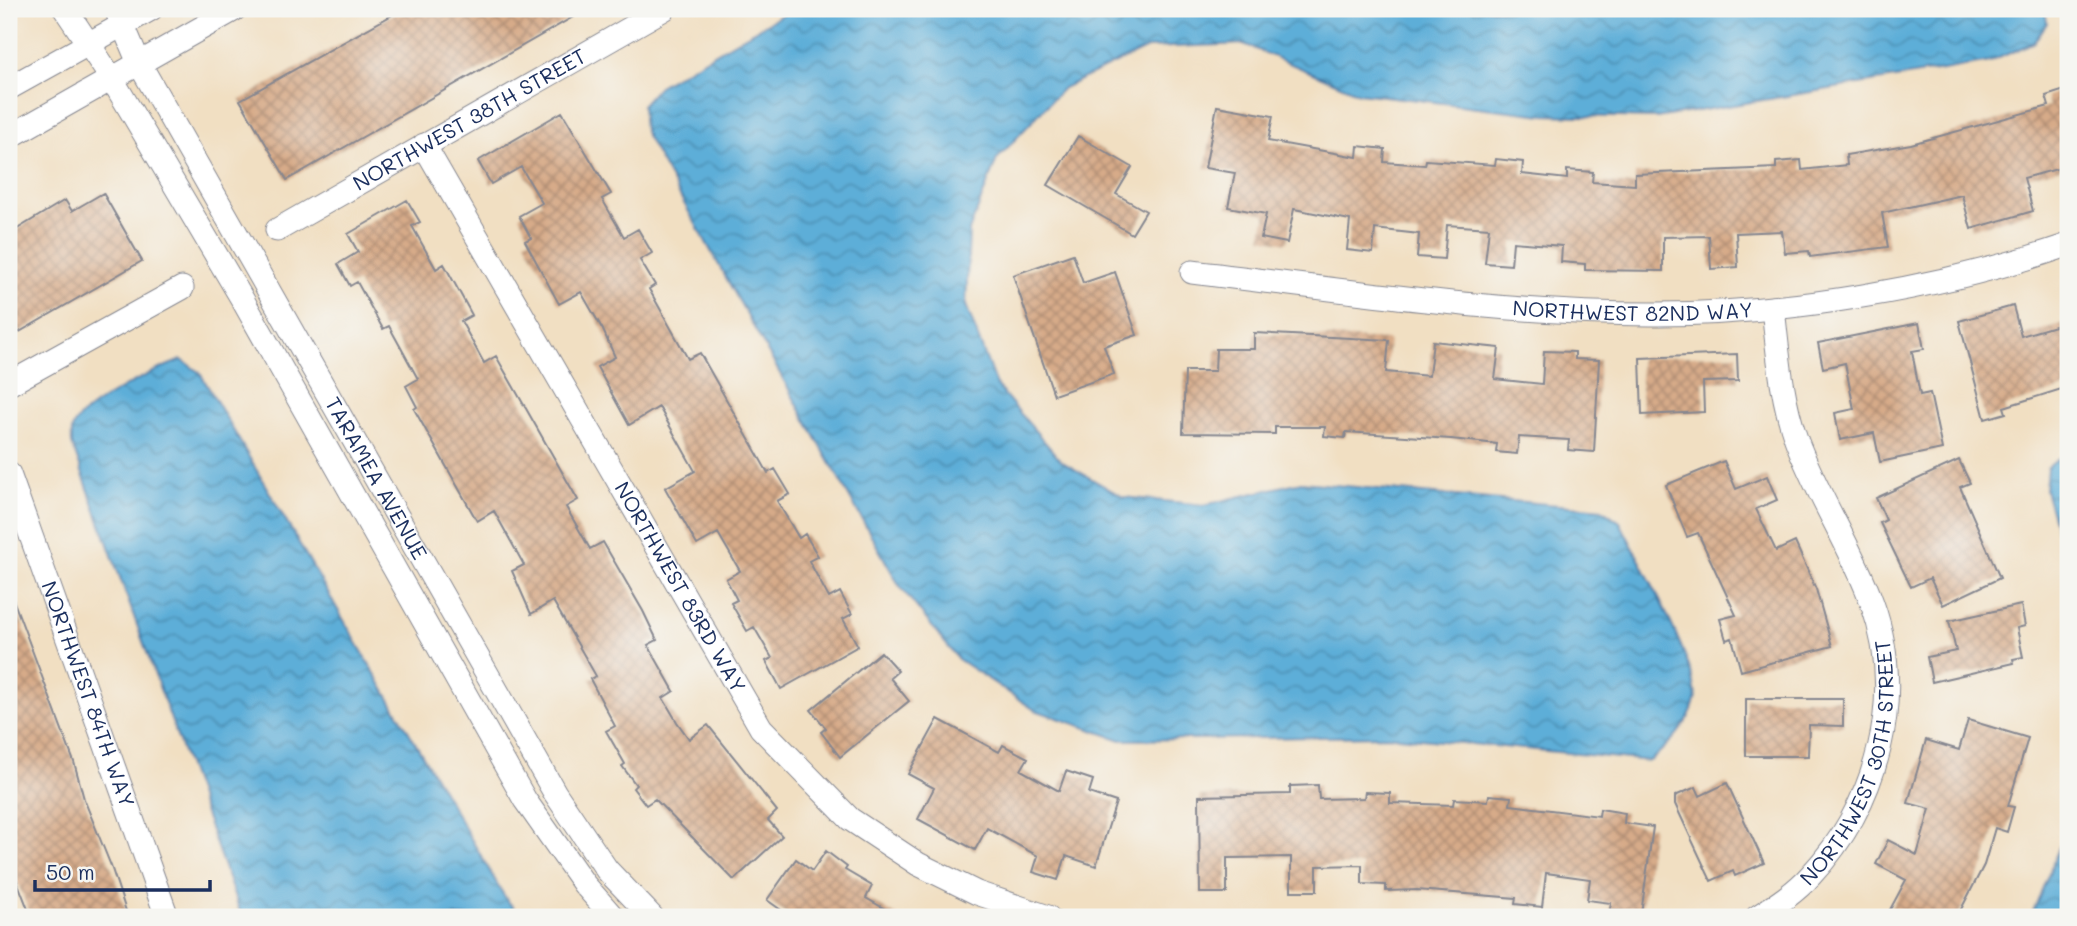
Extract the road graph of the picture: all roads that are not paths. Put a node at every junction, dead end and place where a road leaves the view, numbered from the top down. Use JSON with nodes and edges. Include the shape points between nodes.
{"nodes":[{"id":1,"x":65,"y":9,"type":"edge"},
{"id":2,"x":151,"y":9,"type":"edge"},
{"id":3,"x":235,"y":9,"type":"edge"},
{"id":4,"x":664,"y":9,"type":"edge"},
{"id":5,"x":119,"y":17,"type":"edge"},
{"id":6,"x":88,"y":44,"type":"junction"},
{"id":7,"x":139,"y":63,"type":"junction"},
{"id":8,"x":112,"y":79,"type":"junction"},
{"id":9,"x":9,"y":88,"type":"edge"},
{"id":10,"x":9,"y":137,"type":"edge"},
{"id":11,"x":424,"y":145,"type":"junction"},
{"id":12,"x":277,"y":230,"type":"dead end"},
{"id":13,"x":2068,"y":244,"type":"edge"},
{"id":14,"x":1192,"y":272,"type":"dead end"},
{"id":15,"x":182,"y":288,"type":"dead end"},
{"id":16,"x":1773,"y":308,"type":"junction"},
{"id":17,"x":9,"y":384,"type":"edge"},
{"id":18,"x":9,"y":474,"type":"edge"},
{"id":19,"x":167,"y":917,"type":"edge"},
{"id":20,"x":613,"y":917,"type":"edge"},
{"id":21,"x":652,"y":917,"type":"edge"},
{"id":22,"x":1048,"y":917,"type":"edge"},
{"id":23,"x":1756,"y":917,"type":"edge"}],
"edges":[{"from":1,"to":6,"type":"street","name":"TARAMEA AVENUE"},
{"from":2,"to":5,"type":"street"},
{"from":3,"to":7,"type":"street"},
{"from":4,"to":11,"type":"street","name":"NORTHWEST 38TH STREET"},
{"from":5,"to":6,"type":"street"},
{"from":5,"to":7,"type":"street","name":"TARAMEA AVENUE"},
{"from":6,"to":8,"type":"street","name":"TARAMEA AVENUE"},
{"from":6,"to":9,"type":"street"},
{"from":7,"to":8,"type":"street"},
{"from":7,"to":21,"type":"street","name":"TARAMEA AVENUE","via":[[555,793],[607,870]]},
{"from":8,"to":10,"type":"street"},
{"from":8,"to":20,"type":"street","name":"TARAMEA AVENUE","via":[[248,309],[525,800]]},
{"from":11,"to":12,"type":"street","name":"NORTHWEST 38TH STREET"},
{"from":11,"to":22,"type":"street","name":"NORTHWEST 83RD WAY","via":[[761,728],[850,819],[918,864],[1019,909]]},
{"from":13,"to":16,"type":"street","name":"NORTHWEST 82ND WAY","via":[[1962,274]]},
{"from":14,"to":16,"type":"street","name":"NORTHWEST 82ND WAY","via":[[1466,305],[1651,314]]},
{"from":15,"to":17,"type":"street"},
{"from":16,"to":23,"type":"street","name":"NORTHWEST 30TH STREET","via":[[1781,377],[1795,436],[1872,604],[1888,678],[1880,750],[1850,822],[1810,877]]},
{"from":18,"to":19,"type":"street","name":"NORTHWEST 84TH WAY"}]}
